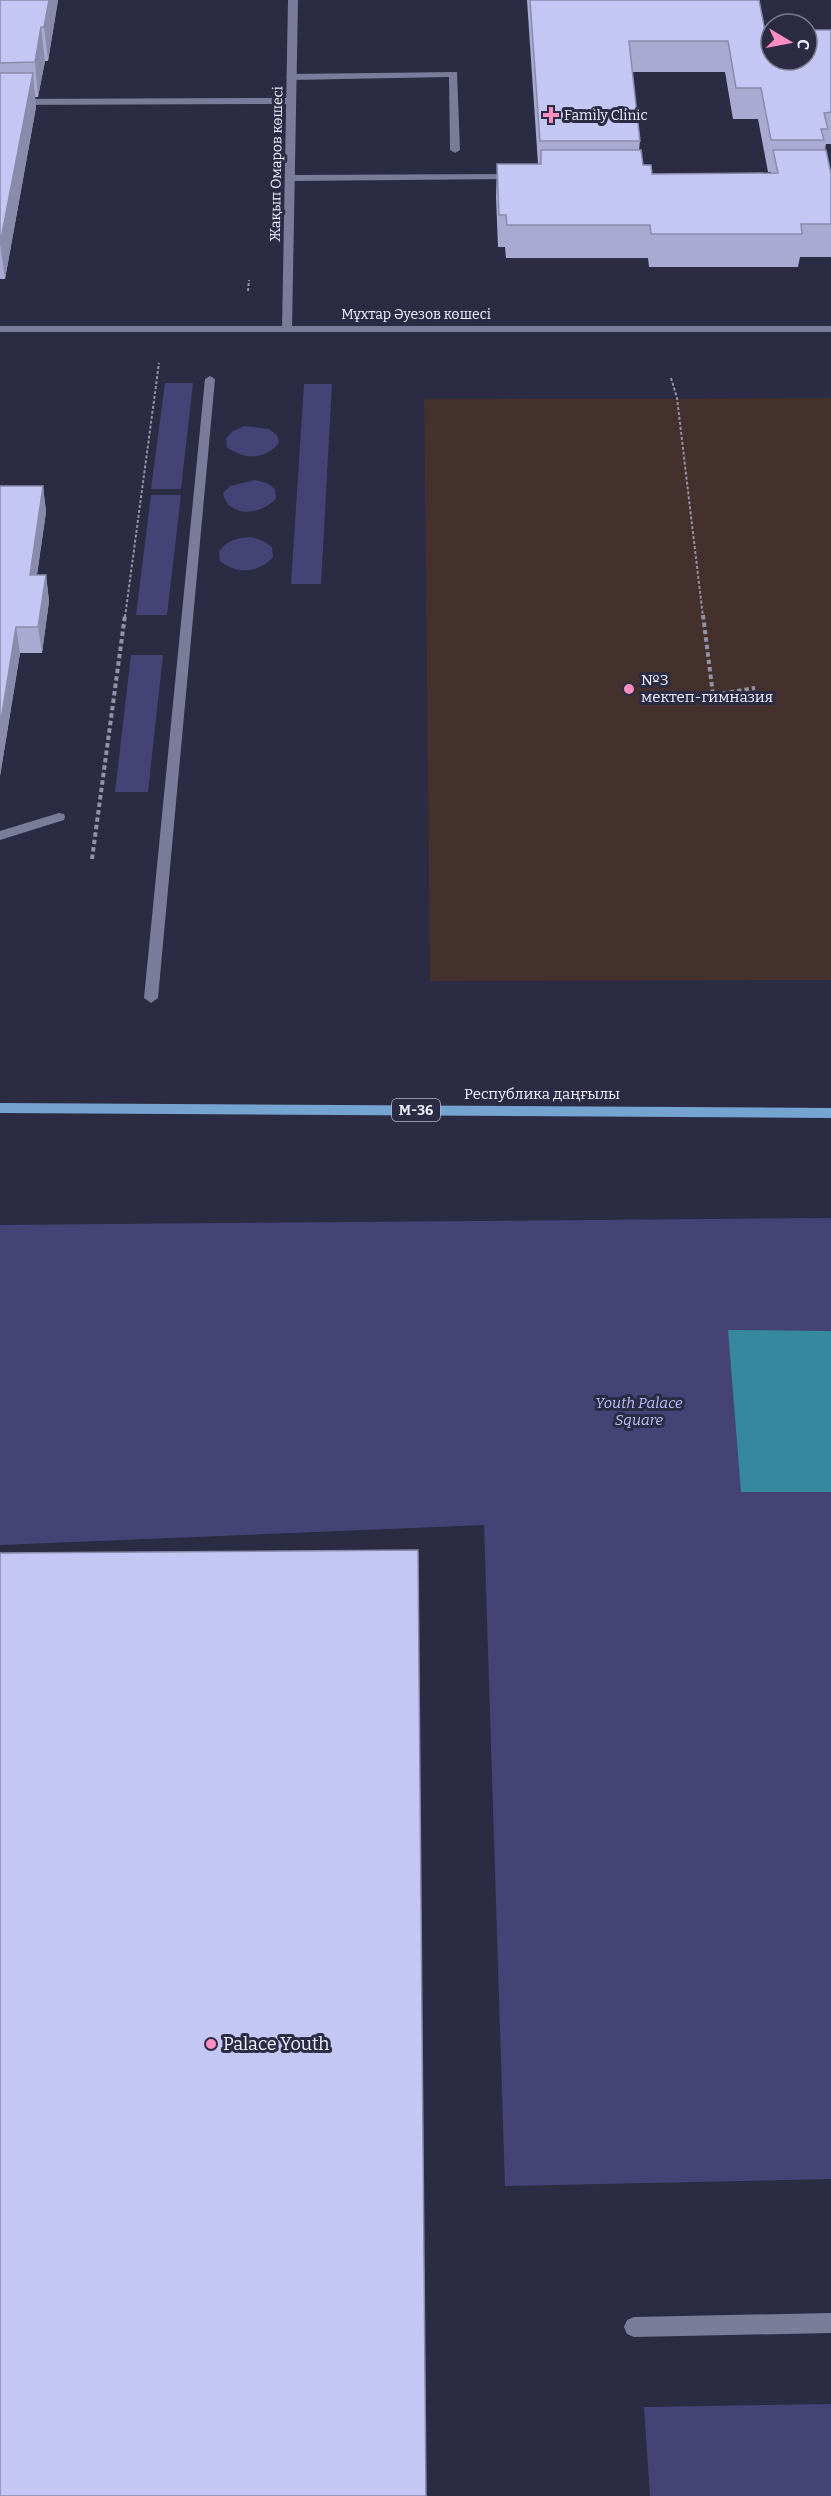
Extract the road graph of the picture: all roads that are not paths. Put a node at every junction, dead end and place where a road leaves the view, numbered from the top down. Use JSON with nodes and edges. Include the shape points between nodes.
{"nodes":[{"id":1,"x":293,"y":0,"type":"edge"},
{"id":2,"x":291,"y":77,"type":"junction"},
{"id":3,"x":290,"y":101,"type":"junction"},
{"id":4,"x":0,"y":102,"type":"edge"},
{"id":5,"x":455,"y":150,"type":"dead end"},
{"id":6,"x":525,"y":177,"type":"edge"},
{"id":7,"x":290,"y":178,"type":"junction"},
{"id":8,"x":0,"y":329,"type":"edge"},
{"id":9,"x":287,"y":329,"type":"junction"},
{"id":10,"x":831,"y":329,"type":"edge"},
{"id":11,"x":210,"y":379,"type":"dead end"},
{"id":12,"x":59,"y":817,"type":"dead end"},
{"id":13,"x":0,"y":836,"type":"edge"},
{"id":14,"x":152,"y":998,"type":"dead end"},
{"id":15,"x":0,"y":1108,"type":"edge"},
{"id":16,"x":831,"y":1113,"type":"edge"},
{"id":17,"x":831,"y":2323,"type":"edge"},
{"id":18,"x":634,"y":2327,"type":"dead end"}],
"edges":[{"from":1,"to":2,"type":"street","name":"Жақып Омаров көшесі"},
{"from":2,"to":3,"type":"street","name":"Жақып Омаров көшесі"},
{"from":2,"to":5,"type":"street","via":[[454,75]]},
{"from":3,"to":4,"type":"street"},
{"from":3,"to":7,"type":"street","name":"Жақып Омаров көшесі"},
{"from":6,"to":7,"type":"street"},
{"from":7,"to":9,"type":"street","name":"Жақып Омаров көшесі"},
{"from":8,"to":9,"type":"street","name":"Мұхтар Әуезов көшесі"},
{"from":9,"to":10,"type":"street","name":"Мұхтар Әуезов көшесі"},
{"from":11,"to":14,"type":"street"},
{"from":12,"to":13,"type":"street"},
{"from":15,"to":16,"type":"main road","name":"Республика даңғылы","number":"M-36"},
{"from":17,"to":18,"type":"street"}]}
